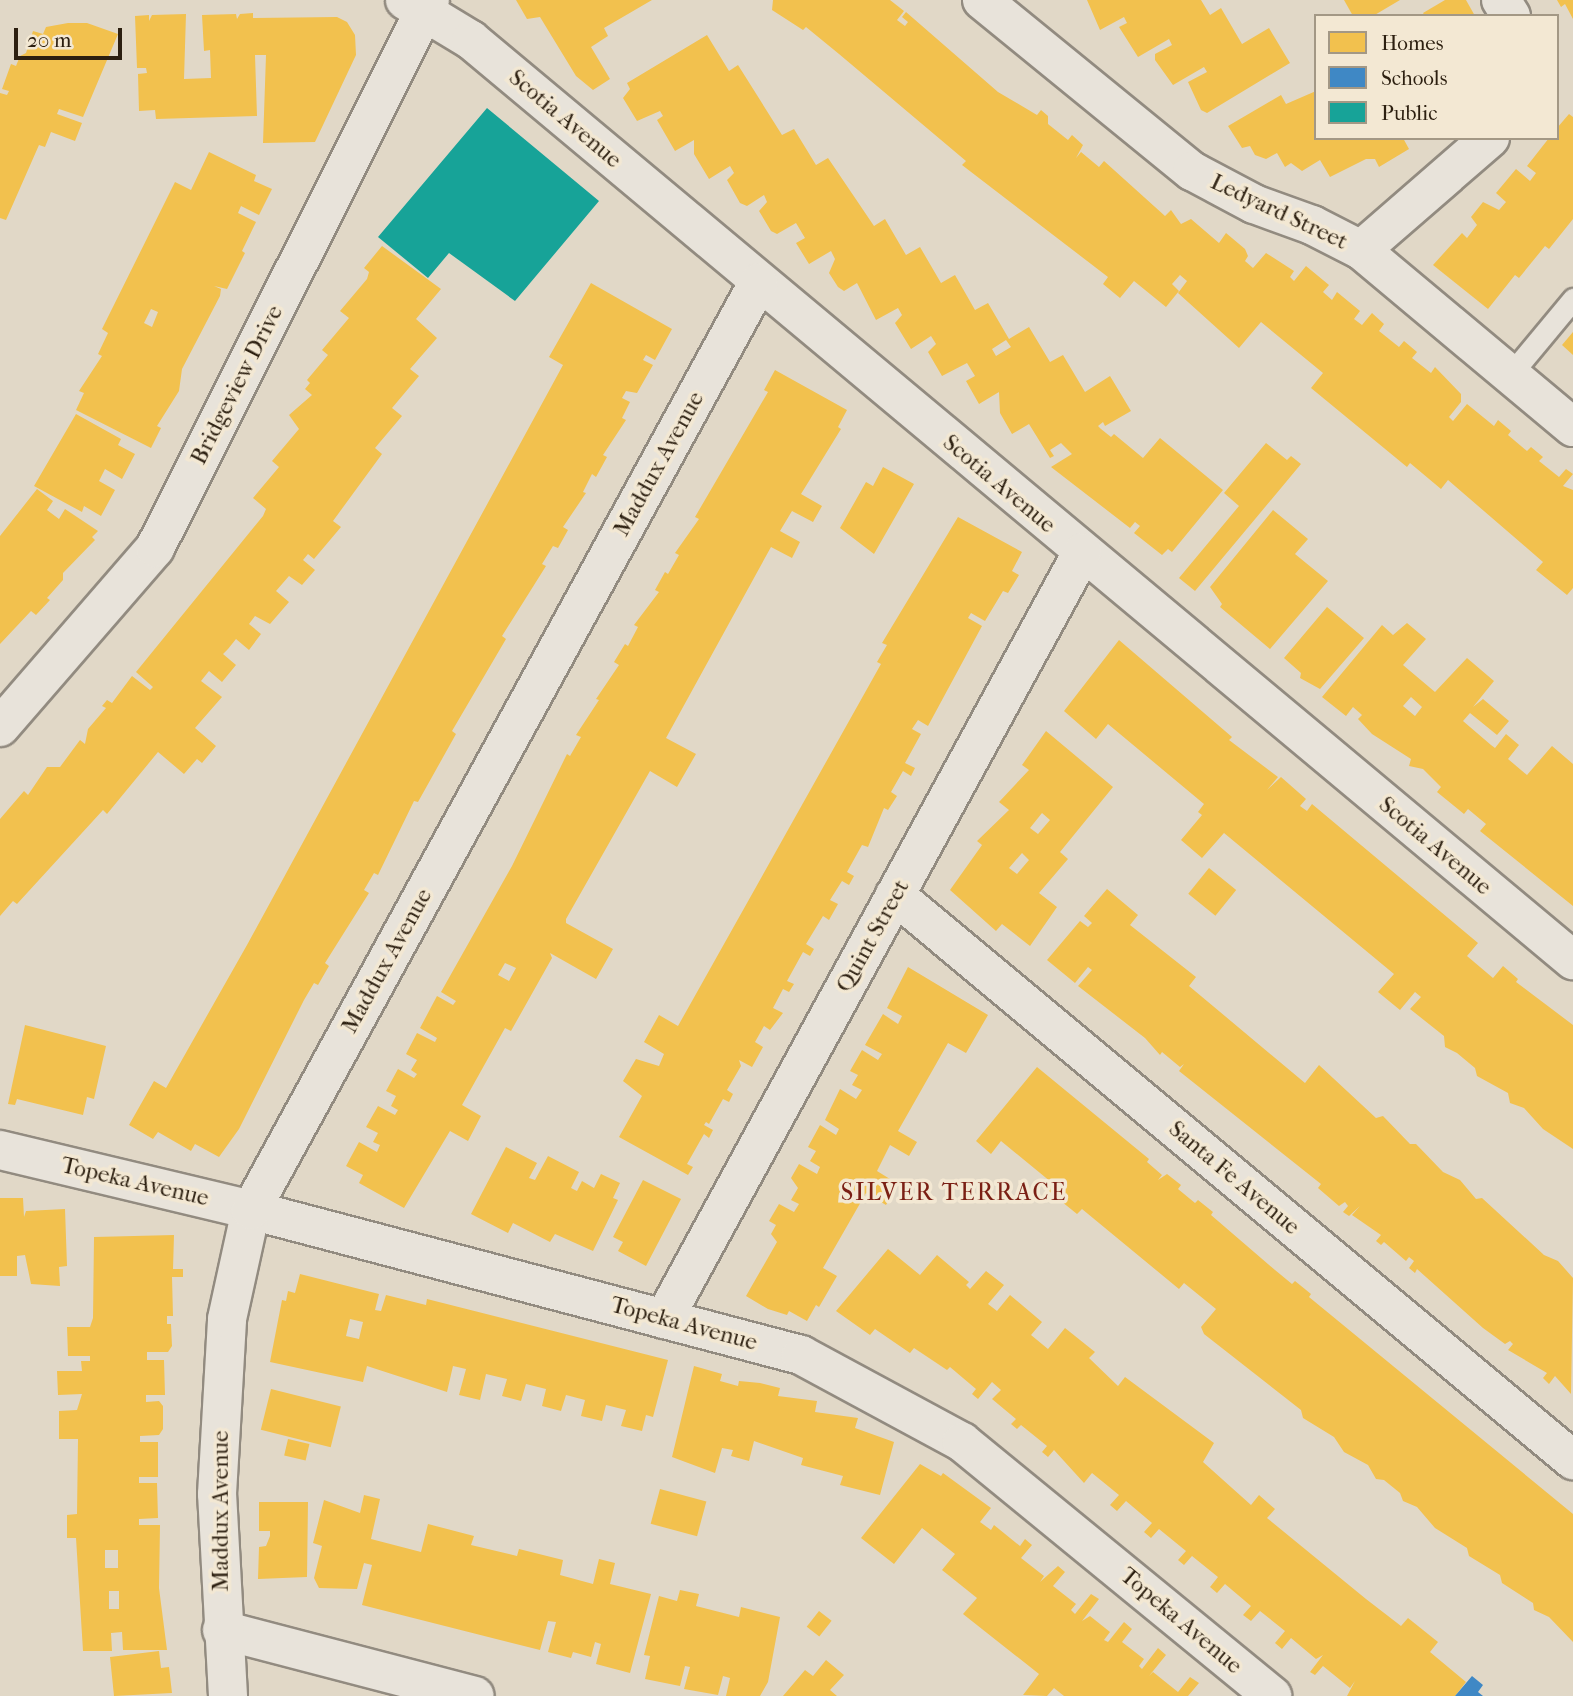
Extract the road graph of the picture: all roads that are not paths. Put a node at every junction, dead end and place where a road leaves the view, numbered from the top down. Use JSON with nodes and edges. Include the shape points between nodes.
{"nodes":[{"id":1,"x":982,"y":0,"type":"edge"},
{"id":2,"x":419,"y":3,"type":"edge"},
{"id":3,"x":1488,"y":140,"type":"edge"},
{"id":4,"x":1361,"y":250,"type":"junction"},
{"id":5,"x":758,"y":283,"type":"junction"},
{"id":6,"x":1573,"y":299,"type":"edge"},
{"id":7,"x":1510,"y":375,"type":"junction"},
{"id":8,"x":1573,"y":427,"type":"edge"},
{"id":9,"x":1082,"y":553,"type":"junction"},
{"id":10,"x":0,"y":727,"type":"edge"},
{"id":11,"x":895,"y":895,"type":"junction"},
{"id":12,"x":1573,"y":960,"type":"edge"},
{"id":13,"x":0,"y":1150,"type":"edge"},
{"id":14,"x":251,"y":1210,"type":"junction"},
{"id":15,"x":664,"y":1319,"type":"junction"},
{"id":16,"x":1573,"y":1460,"type":"edge"},
{"id":17,"x":222,"y":1630,"type":"junction"},
{"id":18,"x":228,"y":1696,"type":"edge"},
{"id":19,"x":475,"y":1696,"type":"edge"},
{"id":20,"x":1272,"y":1696,"type":"edge"}],
"edges":[{"from":1,"to":4,"type":"street","name":"Ledyard Street","via":[[1192,171],[1254,204],[1312,225]]},
{"from":2,"to":5,"type":"street","name":"Scotia Avenue","via":[[471,40]]},
{"from":2,"to":10,"type":"street","name":"Bridgeview Drive","via":[[155,548]]},
{"from":3,"to":4,"type":"street"},
{"from":4,"to":7,"type":"street","name":"Ledyard Street"},
{"from":5,"to":9,"type":"street","name":"Scotia Avenue"},
{"from":5,"to":14,"type":"street","name":"Maddux Avenue"},
{"from":6,"to":7,"type":"lane"},
{"from":7,"to":8,"type":"street","name":"Ledyard Street"},
{"from":9,"to":11,"type":"street","name":"Quint Street"},
{"from":9,"to":12,"type":"street","name":"Scotia Avenue"},
{"from":11,"to":15,"type":"street","name":"Quint Street"},
{"from":11,"to":16,"type":"street","name":"Santa Fe Avenue"},
{"from":13,"to":14,"type":"street","name":"Topeka Avenue"},
{"from":14,"to":15,"type":"street","name":"Topeka Avenue"},
{"from":14,"to":17,"type":"street","name":"Maddux Avenue","via":[[227,1319],[216,1494]]},
{"from":15,"to":20,"type":"street","name":"Topeka Avenue","via":[[801,1355],[962,1442]]},
{"from":17,"to":18,"type":"street","name":"Maddux Avenue"},
{"from":17,"to":19,"type":"street"}]}
